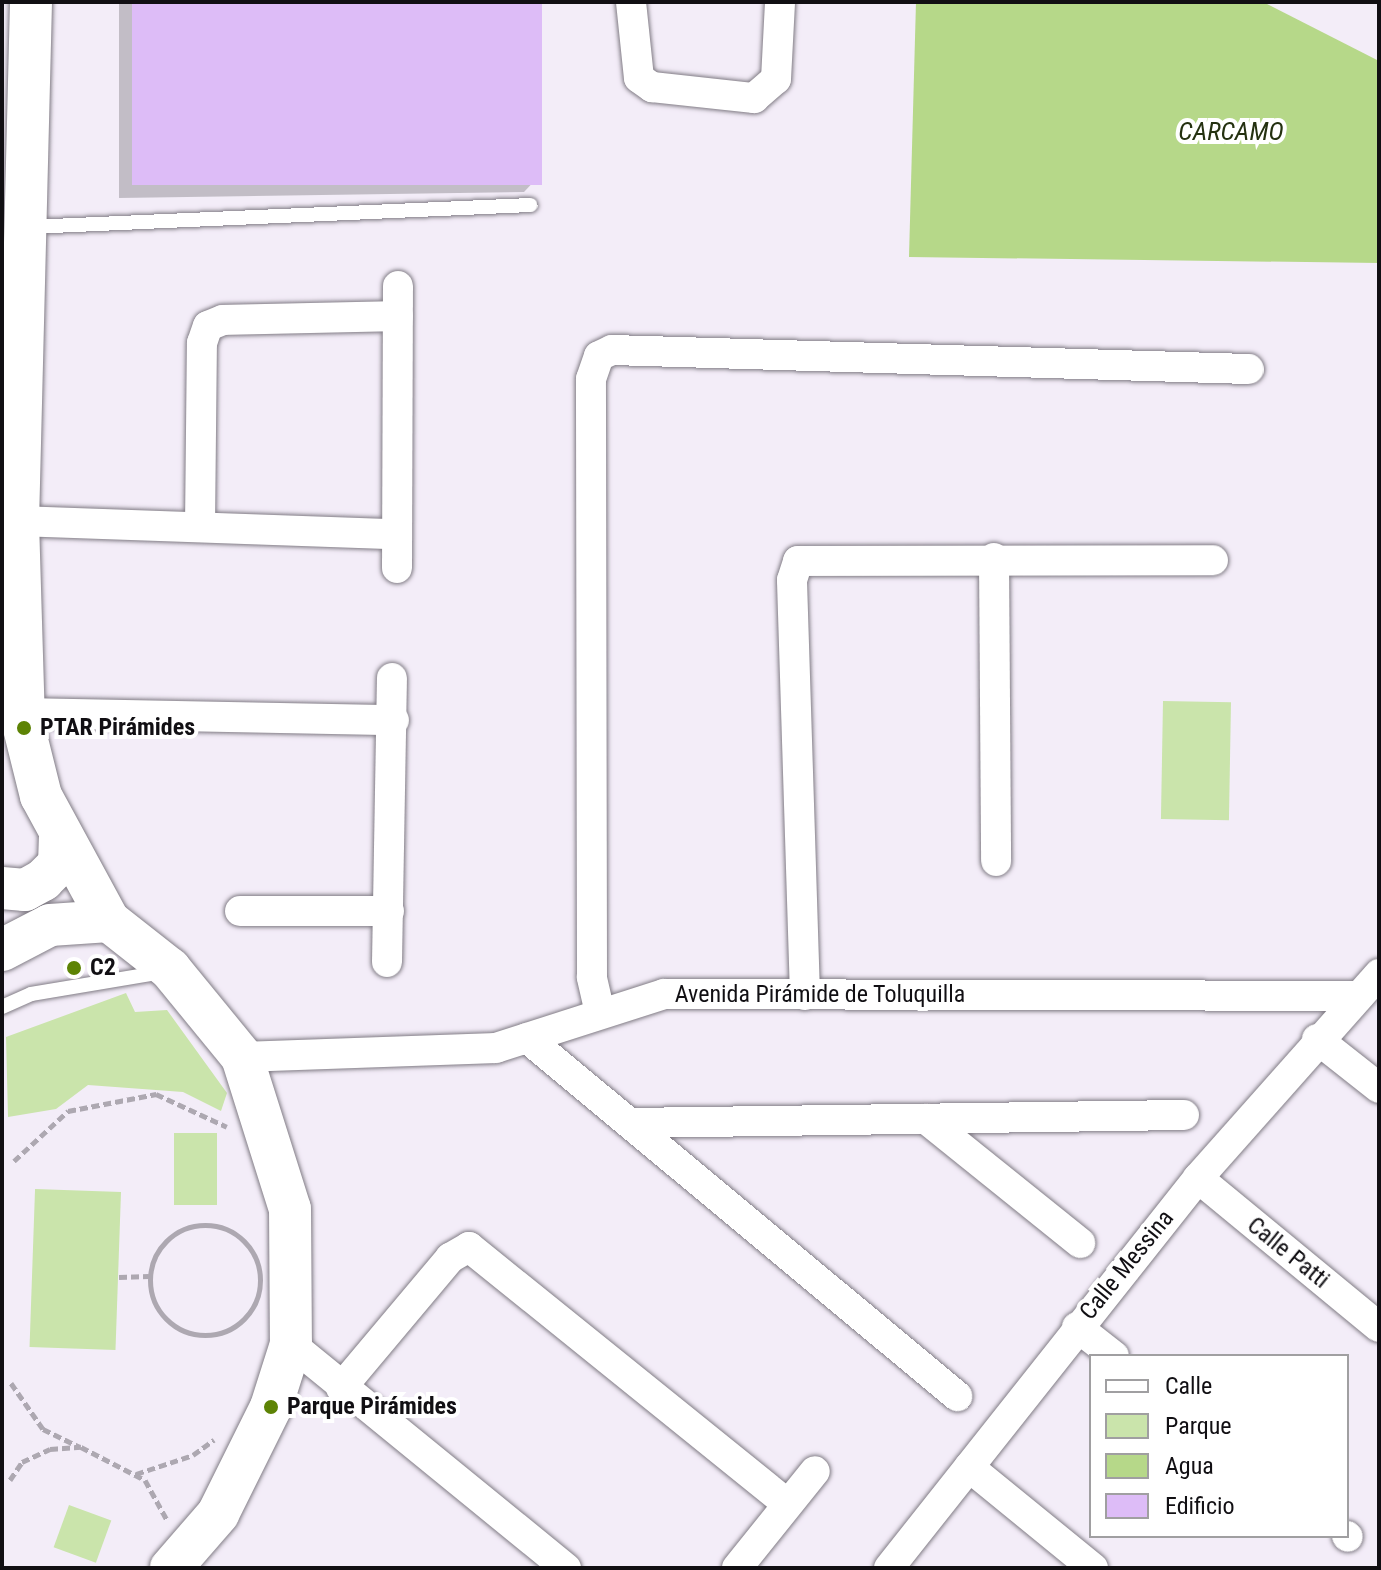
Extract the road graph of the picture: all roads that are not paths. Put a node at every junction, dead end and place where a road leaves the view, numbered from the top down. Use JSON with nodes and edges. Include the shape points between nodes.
{"nodes":[{"id":1,"x":31,"y":2,"type":"edge"},
{"id":2,"x":631,"y":2,"type":"edge"},
{"id":3,"x":780,"y":2,"type":"edge"},
{"id":4,"x":531,"y":205,"type":"dead end"},
{"id":5,"x":24,"y":227,"type":"junction"},
{"id":6,"x":398,"y":286,"type":"dead end"},
{"id":7,"x":398,"y":316,"type":"junction"},
{"id":8,"x":1249,"y":369,"type":"dead end"},
{"id":9,"x":18,"y":521,"type":"junction"},
{"id":10,"x":200,"y":527,"type":"junction"},
{"id":11,"x":394,"y":534,"type":"junction"},
{"id":12,"x":994,"y":558,"type":"junction"},
{"id":13,"x":1213,"y":560,"type":"dead end"},
{"id":14,"x":397,"y":568,"type":"dead end"},
{"id":15,"x":10,"y":578,"type":"edge"},
{"id":16,"x":392,"y":678,"type":"dead end"},
{"id":17,"x":24,"y":713,"type":"junction"},
{"id":18,"x":394,"y":720,"type":"junction"},
{"id":19,"x":60,"y":838,"type":"junction"},
{"id":20,"x":996,"y":861,"type":"dead end"},
{"id":21,"x":2,"y":888,"type":"edge"},
{"id":22,"x":240,"y":911,"type":"dead end"},
{"id":23,"x":389,"y":911,"type":"junction"},
{"id":24,"x":109,"y":921,"type":"junction"},
{"id":25,"x":2,"y":950,"type":"edge"},
{"id":26,"x":387,"y":962,"type":"dead end"},
{"id":27,"x":170,"y":969,"type":"junction"},
{"id":28,"x":1369,"y":985,"type":"edge"},
{"id":29,"x":805,"y":995,"type":"junction"},
{"id":30,"x":2,"y":1007,"type":"edge"},
{"id":31,"x":600,"y":1013,"type":"junction"},
{"id":32,"x":527,"y":1038,"type":"junction"},
{"id":33,"x":1317,"y":1039,"type":"junction"},
{"id":34,"x":242,"y":1057,"type":"junction"},
{"id":35,"x":1379,"y":1088,"type":"edge"},
{"id":36,"x":1184,"y":1115,"type":"dead end"},
{"id":37,"x":926,"y":1119,"type":"junction"},
{"id":38,"x":630,"y":1123,"type":"junction"},
{"id":39,"x":1198,"y":1178,"type":"junction"},
{"id":40,"x":1080,"y":1243,"type":"dead end"},
{"id":41,"x":1077,"y":1327,"type":"junction"},
{"id":42,"x":1379,"y":1327,"type":"edge"},
{"id":43,"x":291,"y":1344,"type":"junction"},
{"id":44,"x":1111,"y":1354,"type":"edge"},
{"id":45,"x":336,"y":1384,"type":"junction"},
{"id":46,"x":957,"y":1396,"type":"dead end"},
{"id":47,"x":969,"y":1467,"type":"junction"},
{"id":48,"x":815,"y":1471,"type":"dead end"},
{"id":49,"x":787,"y":1504,"type":"junction"},
{"id":50,"x":172,"y":1550,"type":"edge"},
{"id":51,"x":566,"y":1568,"type":"edge"},
{"id":52,"x":737,"y":1568,"type":"edge"},
{"id":53,"x":889,"y":1568,"type":"edge"},
{"id":54,"x":1093,"y":1568,"type":"edge"}],
"edges":[{"from":1,"to":5,"type":"street"},
{"from":2,"to":3,"type":"street","via":[[639,78],[652,87],[754,98],[776,79]]},
{"from":4,"to":5,"type":"lane"},
{"from":5,"to":9,"type":"street"},
{"from":6,"to":7,"type":"street"},
{"from":7,"to":10,"type":"street","via":[[223,320],[208,326],[202,343]]},
{"from":7,"to":11,"type":"street"},
{"from":8,"to":31,"type":"street","via":[[628,350],[599,356],[591,379],[591,490],[592,977]]},
{"from":9,"to":10,"type":"street"},
{"from":9,"to":15,"type":"street"},
{"from":10,"to":11,"type":"street"},
{"from":11,"to":14,"type":"street"},
{"from":12,"to":13,"type":"street"},
{"from":12,"to":20,"type":"street"},
{"from":12,"to":29,"type":"street","via":[[806,558],[793,570]]},
{"from":15,"to":17,"type":"street"},
{"from":16,"to":18,"type":"street"},
{"from":17,"to":18,"type":"street"},
{"from":17,"to":19,"type":"street","via":[[41,796]]},
{"from":18,"to":23,"type":"street"},
{"from":19,"to":21,"type":"street","via":[[59,864],[43,880],[25,890]]},
{"from":19,"to":24,"type":"street"},
{"from":22,"to":23,"type":"street"},
{"from":23,"to":26,"type":"street"},
{"from":24,"to":25,"type":"street","via":[[50,925]]},
{"from":24,"to":27,"type":"street"},
{"from":27,"to":30,"type":"lane","via":[[31,994]]},
{"from":27,"to":34,"type":"street"},
{"from":28,"to":29,"type":"street","name":"Avenida Pirámide de Toluquilla"},
{"from":28,"to":33,"type":"street","name":"Calle Messina"},
{"from":29,"to":31,"type":"street","name":"Avenida Pirámide de Toluquilla","via":[[664,994]]},
{"from":31,"to":32,"type":"street","name":"Avenida Pirámide de Toluquilla"},
{"from":32,"to":34,"type":"street","name":"Avenida Pirámide de Toluquilla","via":[[496,1048]]},
{"from":32,"to":38,"type":"street"},
{"from":33,"to":35,"type":"street"},
{"from":33,"to":39,"type":"street","name":"Calle Messina"},
{"from":34,"to":43,"type":"street","via":[[290,1209]]},
{"from":36,"to":37,"type":"street"},
{"from":37,"to":38,"type":"street"},
{"from":37,"to":40,"type":"street"},
{"from":38,"to":46,"type":"street"},
{"from":39,"to":41,"type":"street","name":"Calle Messina"},
{"from":39,"to":42,"type":"street","name":"Calle Patti"},
{"from":41,"to":44,"type":"street"},
{"from":41,"to":47,"type":"street","name":"Calle Messina"},
{"from":43,"to":45,"type":"street"},
{"from":43,"to":50,"type":"street","via":[[271,1407],[218,1514]]},
{"from":45,"to":49,"type":"street","via":[[450,1258],[469,1247]]},
{"from":45,"to":51,"type":"street"},
{"from":47,"to":53,"type":"street","name":"Calle Messina"},
{"from":47,"to":54,"type":"street"},
{"from":48,"to":49,"type":"street"},
{"from":49,"to":52,"type":"street"}]}
